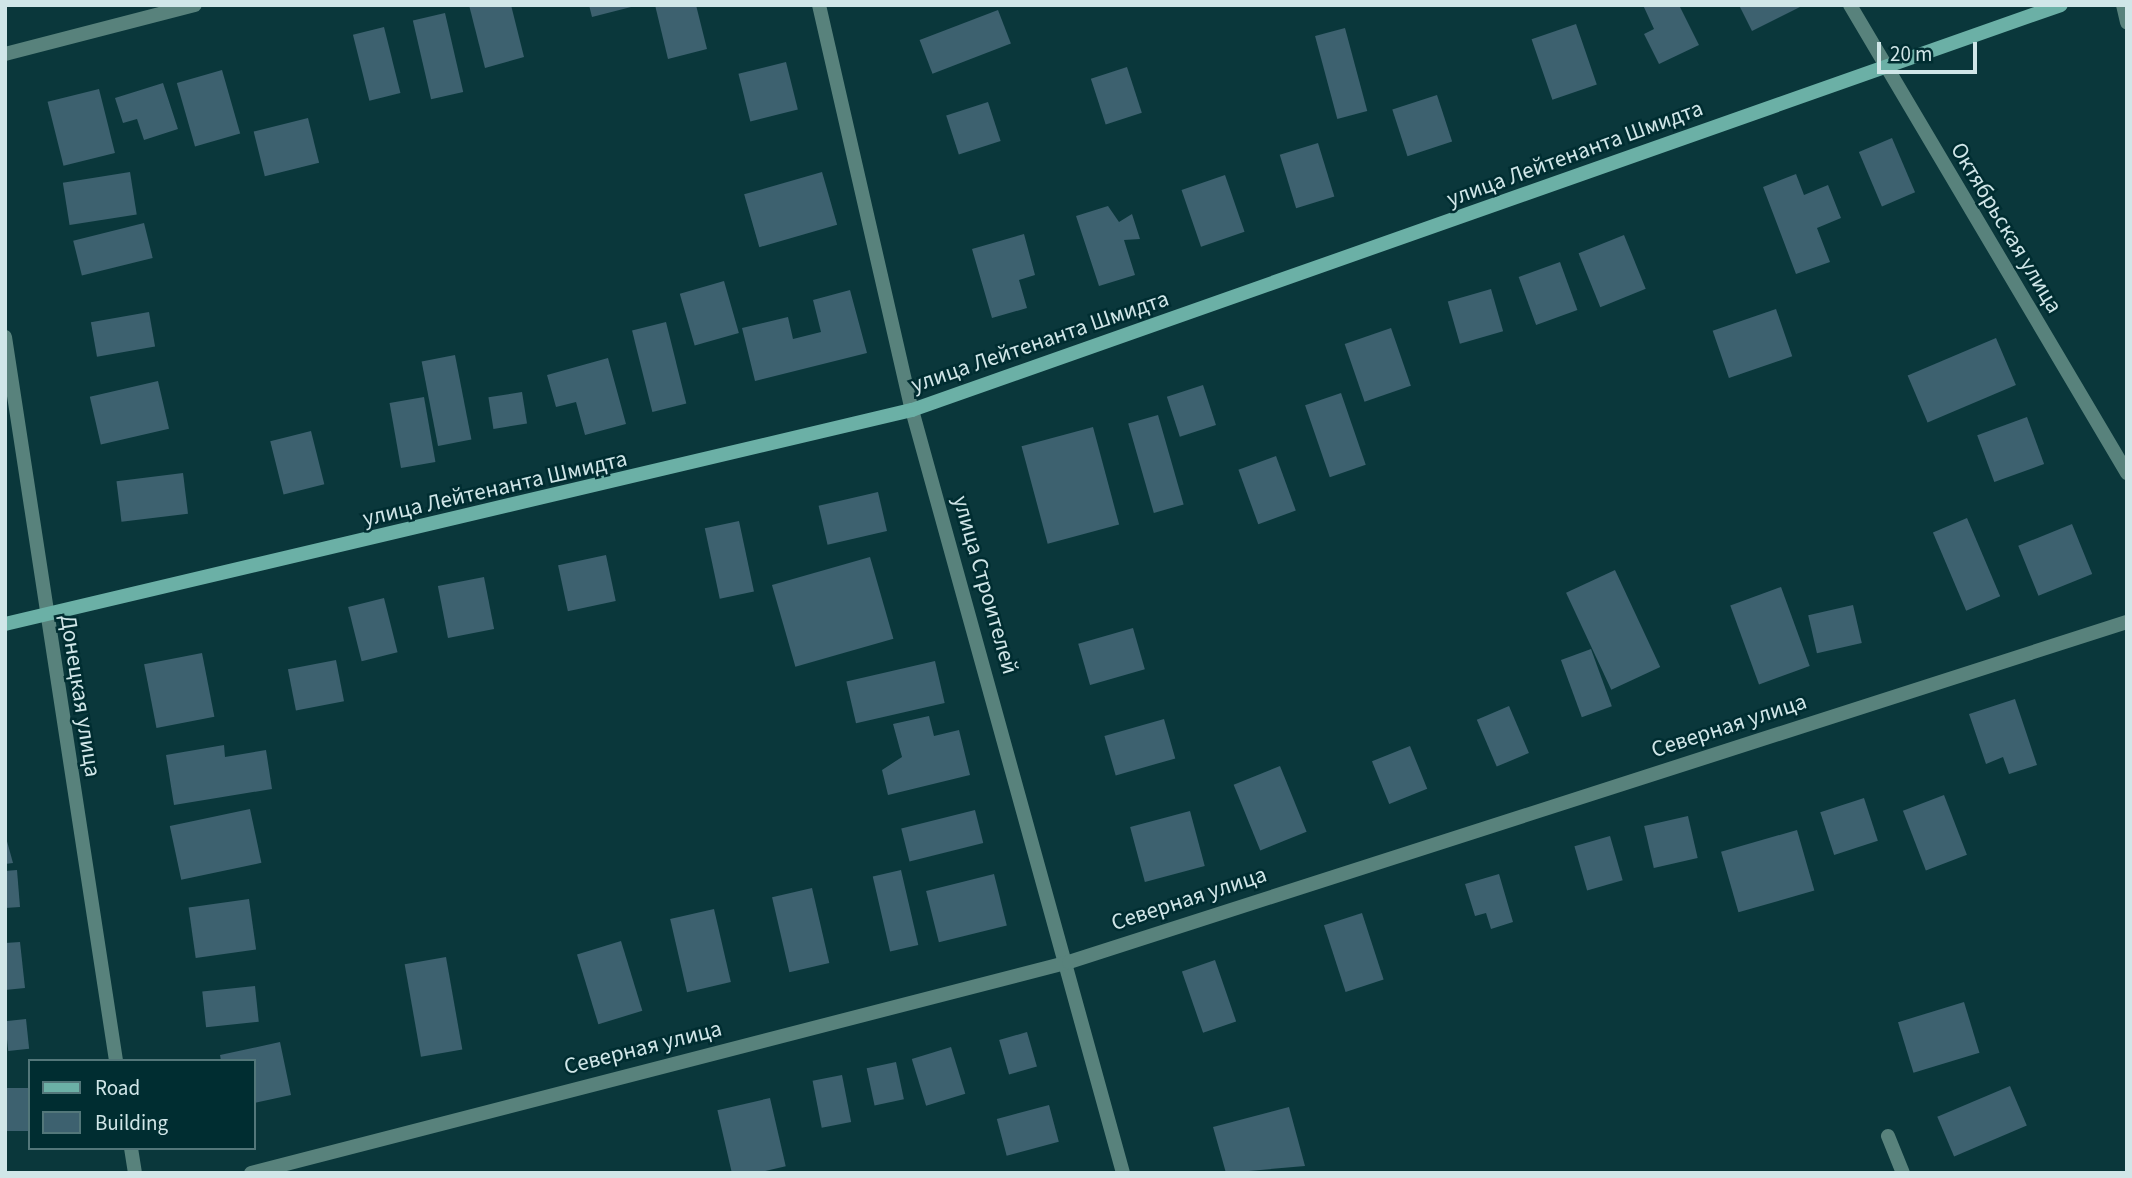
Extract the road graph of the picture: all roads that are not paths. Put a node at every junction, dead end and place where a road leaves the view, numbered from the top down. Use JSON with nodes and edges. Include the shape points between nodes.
{"nodes":[{"id":1,"x":194,"y":5,"type":"edge"},
{"id":2,"x":819,"y":5,"type":"edge"},
{"id":3,"x":1850,"y":5,"type":"edge"},
{"id":4,"x":2061,"y":5,"type":"edge"},
{"id":5,"x":2123,"y":5,"type":"edge"},
{"id":6,"x":2127,"y":23,"type":"edge"},
{"id":7,"x":5,"y":54,"type":"edge"},
{"id":8,"x":1884,"y":68,"type":"junction"},
{"id":9,"x":5,"y":337,"type":"edge"},
{"id":10,"x":912,"y":410,"type":"junction"},
{"id":11,"x":2127,"y":473,"type":"edge"},
{"id":12,"x":44,"y":618,"type":"junction"},
{"id":13,"x":2127,"y":622,"type":"edge"},
{"id":14,"x":5,"y":624,"type":"edge"},
{"id":15,"x":1069,"y":962,"type":"junction"},
{"id":16,"x":116,"y":1059,"type":"edge"},
{"id":17,"x":1888,"y":1136,"type":"dead end"},
{"id":18,"x":131,"y":1150,"type":"edge"},
{"id":19,"x":135,"y":1173,"type":"edge"},
{"id":20,"x":251,"y":1173,"type":"edge"},
{"id":21,"x":1124,"y":1173,"type":"edge"},
{"id":22,"x":1903,"y":1173,"type":"edge"}],
"edges":[{"from":1,"to":7,"type":"street"},
{"from":2,"to":10,"type":"street","name":"улица Строителей"},
{"from":3,"to":8,"type":"street","name":"Октябрьская улица"},
{"from":4,"to":8,"type":"main road","name":"улица Лейтенанта Шмидта"},
{"from":5,"to":6,"type":"street"},
{"from":8,"to":10,"type":"main road","name":"улица Лейтенанта Шмидта"},
{"from":8,"to":11,"type":"street","name":"Октябрьская улица"},
{"from":9,"to":12,"type":"street","name":"Донецкая улица"},
{"from":10,"to":12,"type":"main road","name":"улица Лейтенанта Шмидта"},
{"from":10,"to":15,"type":"street","name":"улица Строителей"},
{"from":12,"to":14,"type":"main road","name":"улица Лейтенанта Шмидта"},
{"from":12,"to":16,"type":"street","name":"Донецкая улица"},
{"from":13,"to":15,"type":"street","name":"Северная улица"},
{"from":15,"to":20,"type":"street","name":"Северная улица"},
{"from":15,"to":21,"type":"street","name":"улица Строителей"},
{"from":17,"to":22,"type":"street"},
{"from":18,"to":19,"type":"street"}]}
